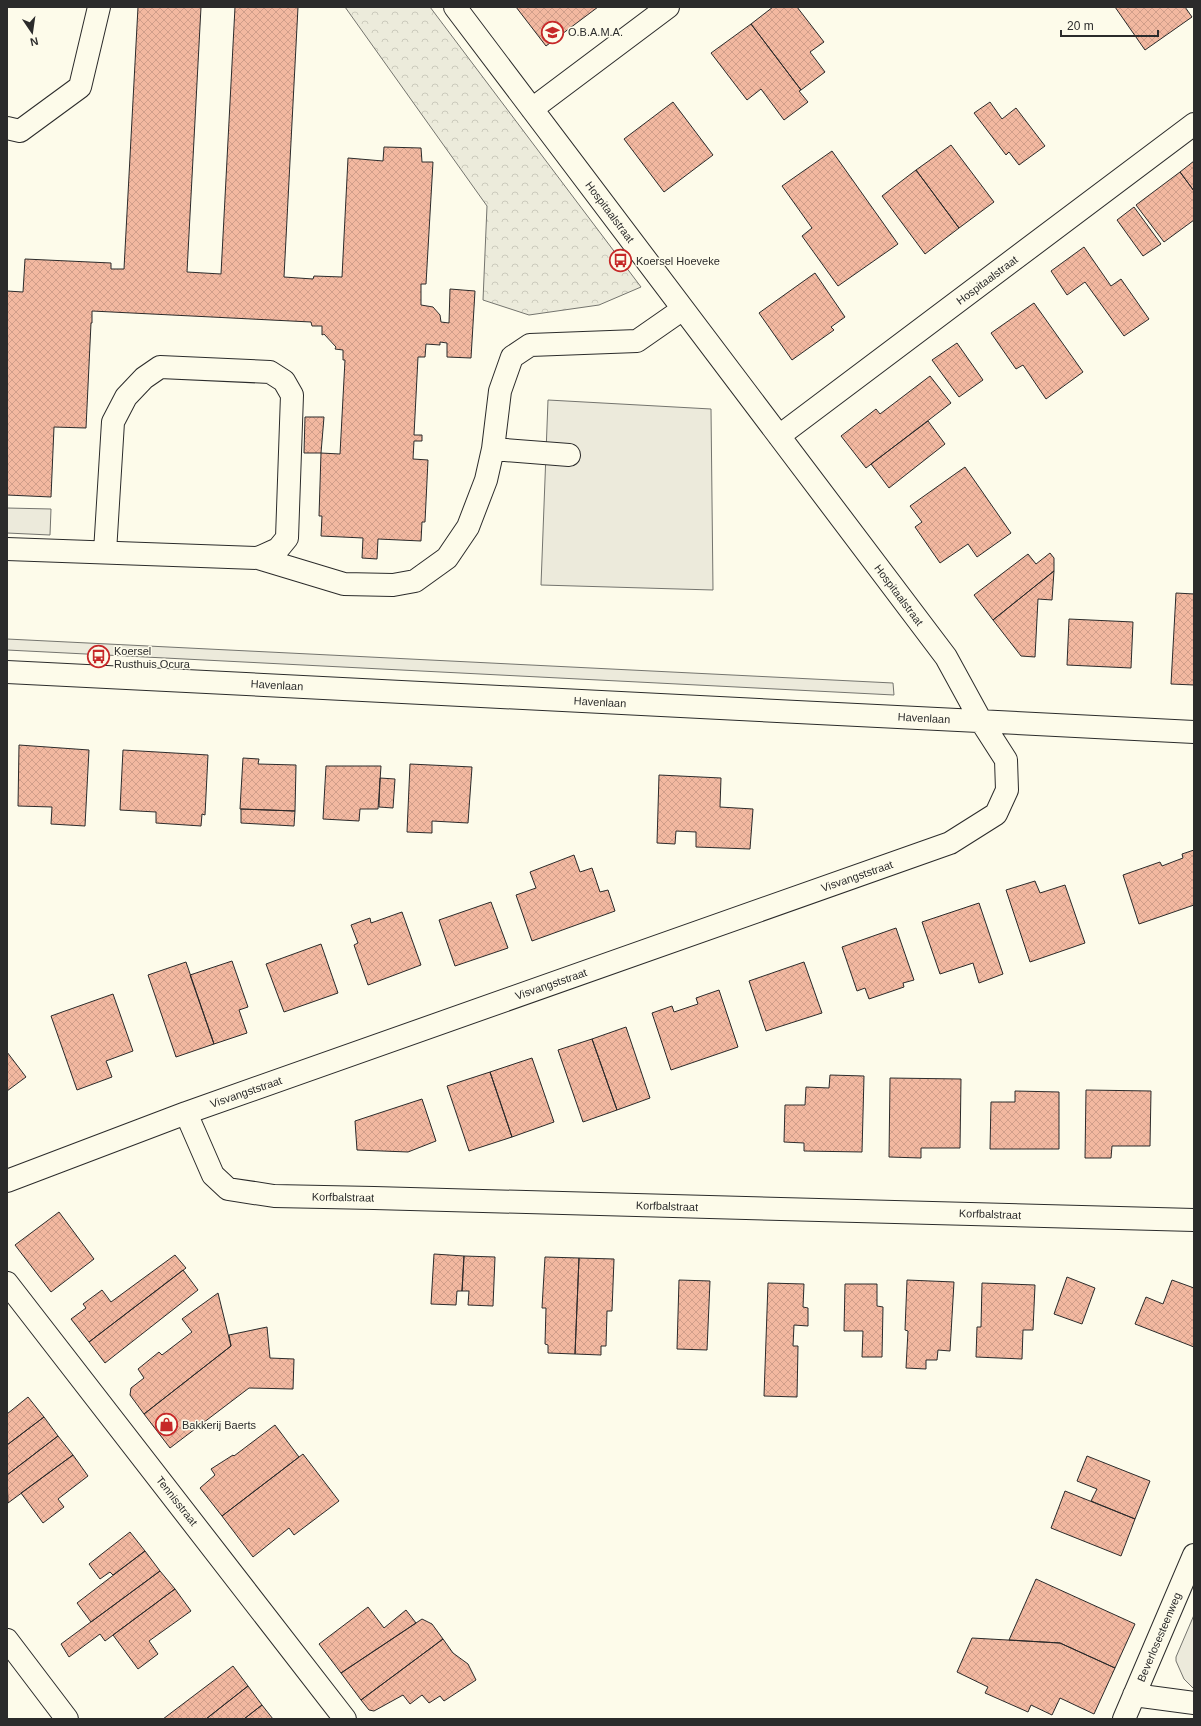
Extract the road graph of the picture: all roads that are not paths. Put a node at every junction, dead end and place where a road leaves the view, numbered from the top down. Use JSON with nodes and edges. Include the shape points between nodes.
{"nodes":[{"id":1,"x":99,"y":7,"type":"edge"},
{"id":2,"x":455,"y":7,"type":"edge"},
{"id":3,"x":668,"y":7,"type":"edge"},
{"id":4,"x":532,"y":110,"type":"junction"},
{"id":5,"x":1194,"y":124,"type":"edge"},
{"id":6,"x":7,"y":128,"type":"edge"},
{"id":7,"x":683,"y":309,"type":"junction"},
{"id":8,"x":779,"y":436,"type":"junction"},
{"id":9,"x":493,"y":449,"type":"junction"},
{"id":10,"x":569,"y":454,"type":"dead end"},
{"id":11,"x":7,"y":549,"type":"edge"},
{"id":12,"x":105,"y":552,"type":"junction"},
{"id":13,"x":258,"y":558,"type":"junction"},
{"id":14,"x":7,"y":672,"type":"edge"},
{"id":15,"x":981,"y":721,"type":"junction"},
{"id":16,"x":1194,"y":732,"type":"edge"},
{"id":17,"x":186,"y":1113,"type":"junction"},
{"id":18,"x":7,"y":1181,"type":"edge"},
{"id":19,"x":1194,"y":1220,"type":"edge"},
{"id":20,"x":7,"y":1283,"type":"edge"},
{"id":21,"x":1194,"y":1555,"type":"edge"},
{"id":22,"x":7,"y":1640,"type":"edge"},
{"id":23,"x":1134,"y":1695,"type":"junction"},
{"id":24,"x":1194,"y":1703,"type":"edge"},
{"id":25,"x":67,"y":1719,"type":"edge"},
{"id":26,"x":345,"y":1719,"type":"edge"},
{"id":27,"x":1124,"y":1719,"type":"edge"}],
"edges":[{"from":1,"to":6,"type":"street","via":[[80,87],[20,130]]},
{"from":2,"to":4,"type":"street","name":"Hospitaalstraat"},
{"from":3,"to":4,"type":"street"},
{"from":4,"to":7,"type":"street","name":"Hospitaalstraat"},
{"from":5,"to":8,"type":"street","name":"Hospitaalstraat"},
{"from":7,"to":8,"type":"street","name":"Hospitaalstraat"},
{"from":7,"to":9,"type":"street","via":[[637,341],[530,345],[512,356],[500,392]]},
{"from":8,"to":15,"type":"street","name":"Hospitaalstraat","via":[[946,657]]},
{"from":9,"to":10,"type":"street"},
{"from":9,"to":13,"type":"street","via":[[486,480],[468,527],[447,558],[415,581],[393,585],[344,584]]},
{"from":11,"to":12,"type":"street"},
{"from":12,"to":13,"type":"street"},
{"from":12,"to":13,"type":"street","via":[[113,422],[126,397],[144,378],[160,367],[270,372],[284,381],[292,395],[287,538],[278,549]]},
{"from":14,"to":15,"type":"street","name":"Havenlaan"},
{"from":15,"to":16,"type":"street","name":"Havenlaan"},
{"from":15,"to":17,"type":"street","name":"Visvangststraat","via":[[1006,760],[1006,790],[996,814],[950,843]]},
{"from":17,"to":18,"type":"street","name":"Visvangststraat"},
{"from":17,"to":19,"type":"street","name":"Korfbalstraat","via":[[213,1175],[228,1189],[274,1196]]},
{"from":20,"to":26,"type":"street","name":"Tennisstraat"},
{"from":21,"to":23,"type":"street","name":"Beverlosesteenweg"},
{"from":22,"to":25,"type":"street"},
{"from":23,"to":24,"type":"street"},
{"from":23,"to":27,"type":"street","name":"Beverlosesteenweg"}]}
